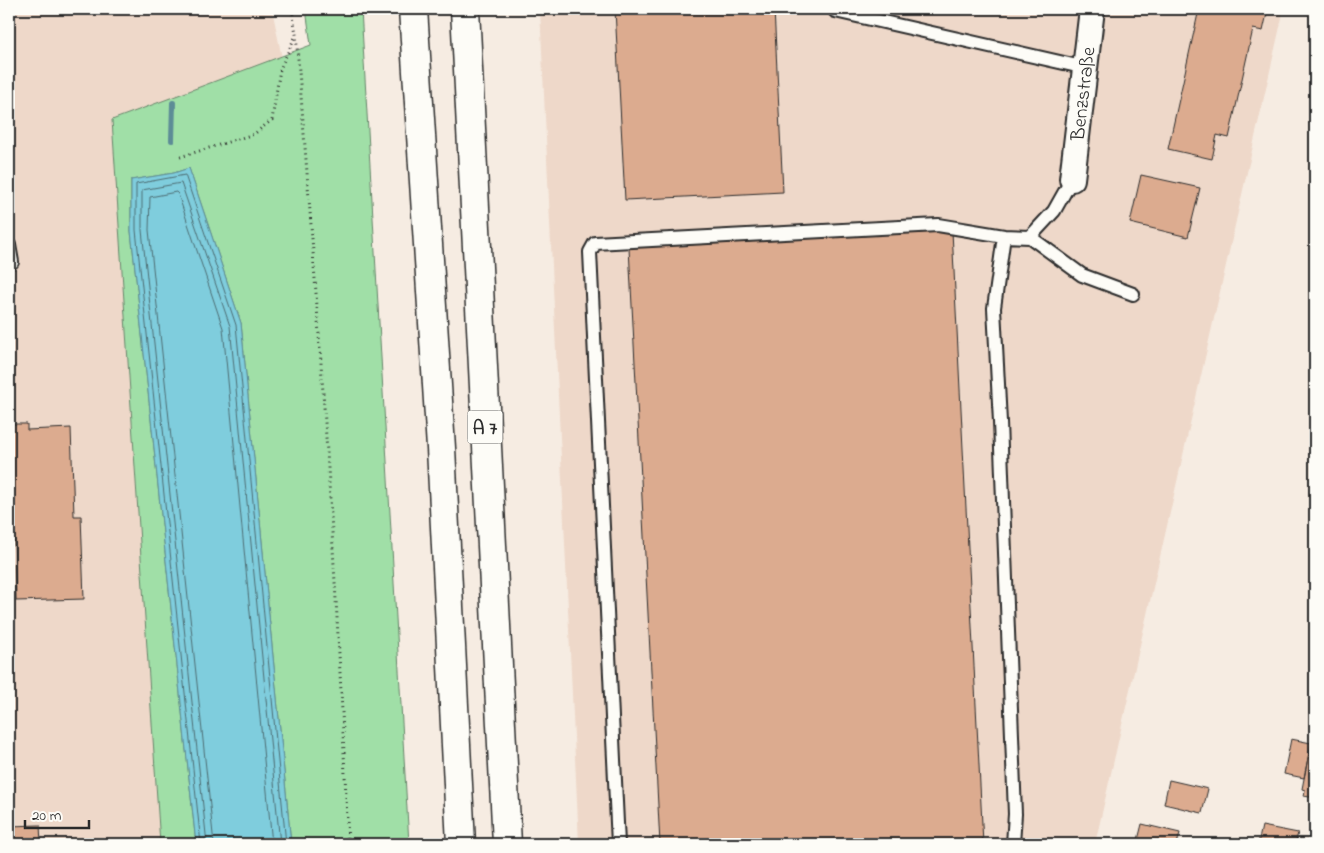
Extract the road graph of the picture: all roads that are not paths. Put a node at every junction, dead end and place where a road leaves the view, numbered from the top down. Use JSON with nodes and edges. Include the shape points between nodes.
{"nodes":[{"id":1,"x":413,"y":9,"type":"edge"},
{"id":2,"x":465,"y":9,"type":"edge"},
{"id":3,"x":1092,"y":9,"type":"edge"},
{"id":4,"x":834,"y":10,"type":"dead end"},
{"id":5,"x":1086,"y":68,"type":"junction"},
{"id":6,"x":1072,"y":179,"type":"joint"},
{"id":7,"x":1004,"y":236,"type":"junction"},
{"id":8,"x":1030,"y":237,"type":"junction"},
{"id":9,"x":9,"y":245,"type":"edge"},
{"id":10,"x":9,"y":263,"type":"edge"},
{"id":11,"x":1133,"y":294,"type":"dead end"},
{"id":12,"x":461,"y":844,"type":"edge"},
{"id":13,"x":507,"y":844,"type":"edge"},
{"id":14,"x":618,"y":844,"type":"edge"},
{"id":15,"x":1013,"y":844,"type":"edge"}],
"edges":[{"from":1,"to":12,"type":"highway","number":"A 7","via":[[441,448]]},
{"from":2,"to":13,"type":"highway","number":"A 7"},
{"from":3,"to":5,"type":"street","name":"Benzstraße"},
{"from":4,"to":5,"type":"lane"},
{"from":5,"to":6,"type":"street","name":"Benzstraße"},
{"from":6,"to":8,"type":"lane","via":[[1054,211]]},
{"from":7,"to":8,"type":"lane"},
{"from":7,"to":14,"type":"lane","via":[[938,225],[595,243],[590,252]]},
{"from":7,"to":15,"type":"lane","via":[[994,308],[1016,814]]},
{"from":8,"to":11,"type":"lane","via":[[1082,274]]},
{"from":9,"to":10,"type":"lane","via":[[12,262]]}]}
